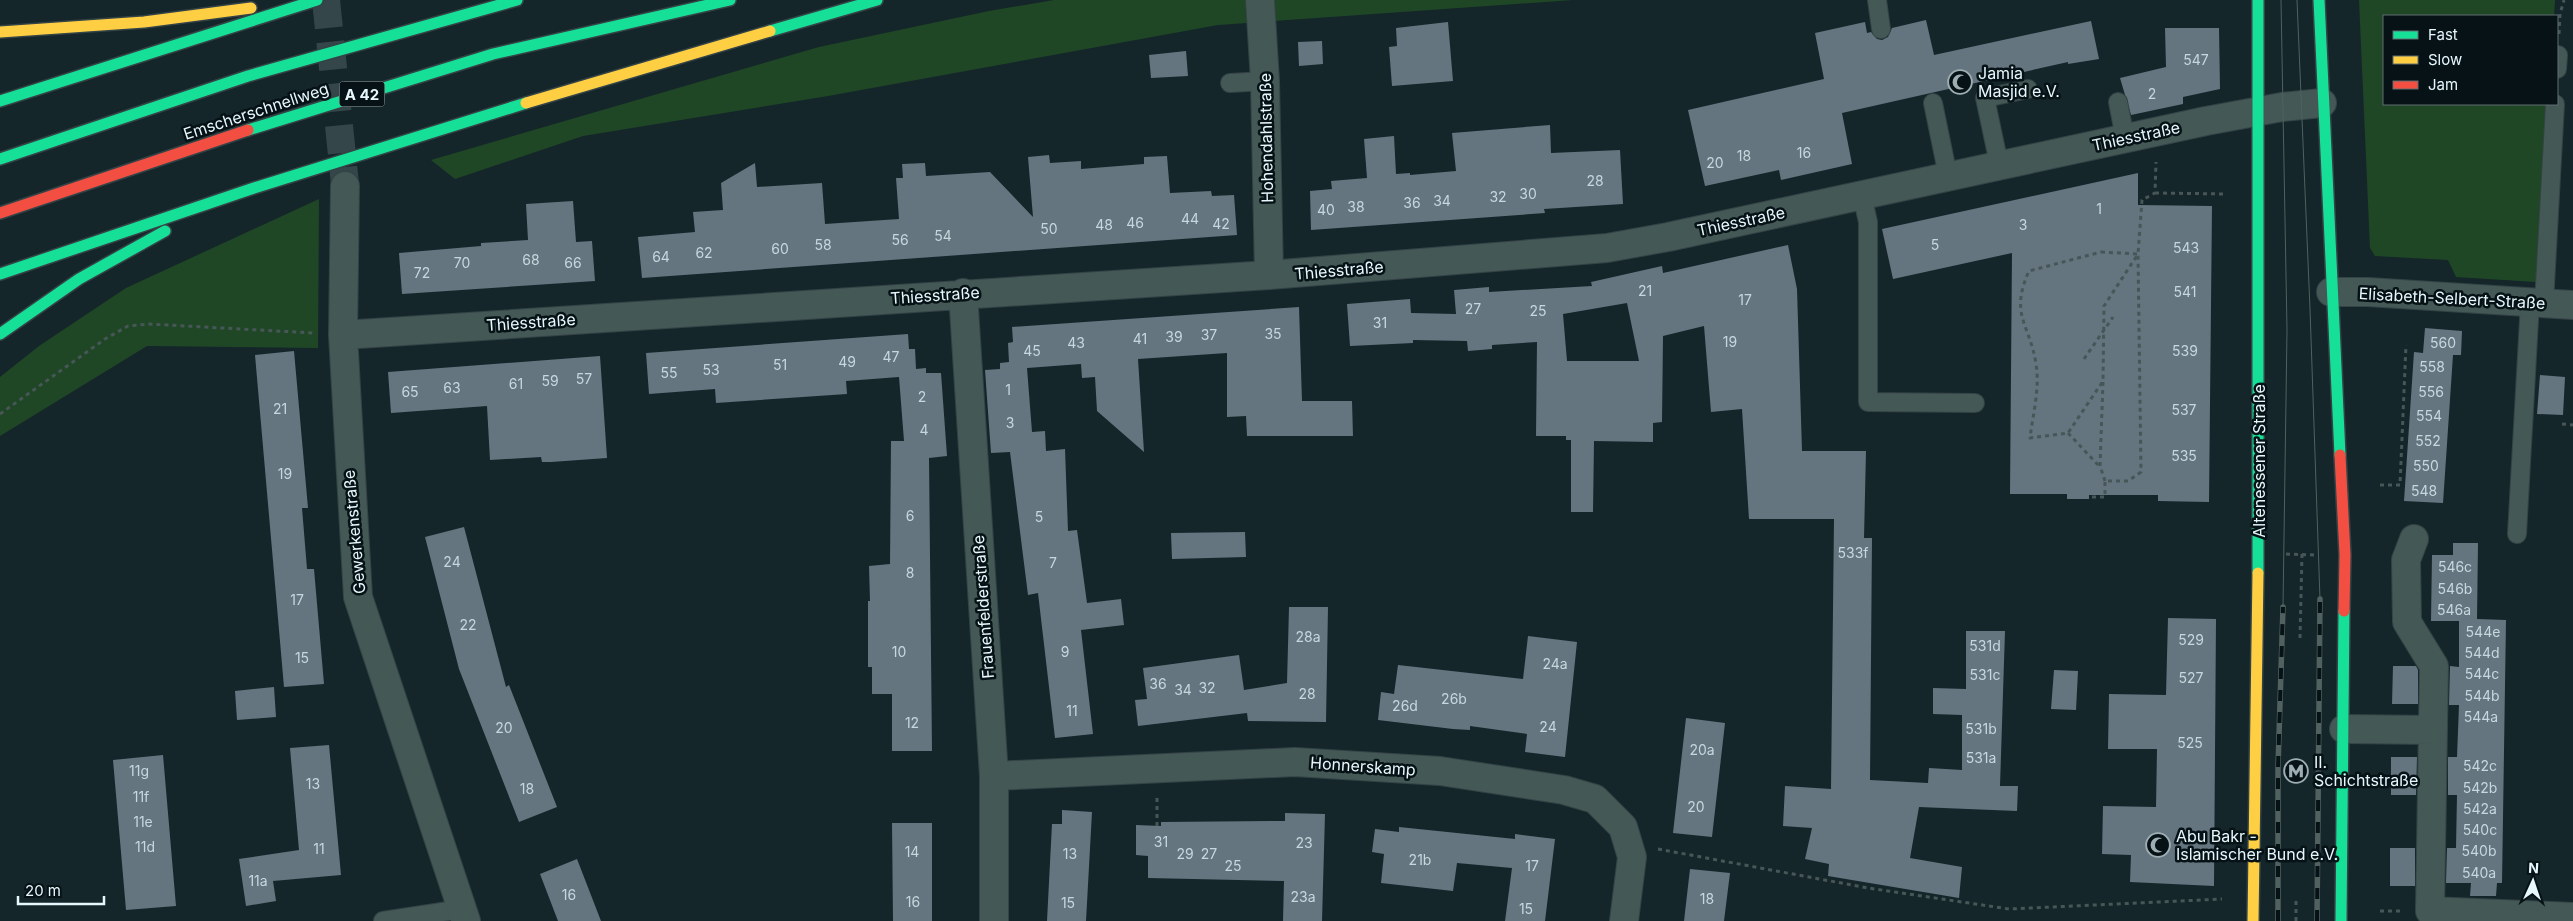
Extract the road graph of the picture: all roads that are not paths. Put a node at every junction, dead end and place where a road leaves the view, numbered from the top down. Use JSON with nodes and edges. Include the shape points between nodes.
{"nodes":[{"id":1,"x":312,"y":0,"type":"edge"},
{"id":2,"x":317,"y":0,"type":"edge"},
{"id":3,"x":517,"y":0,"type":"edge"},
{"id":4,"x":730,"y":0,"type":"edge"},
{"id":5,"x":877,"y":0,"type":"edge"},
{"id":6,"x":1260,"y":0,"type":"edge"},
{"id":7,"x":1877,"y":0,"type":"edge"},
{"id":8,"x":2258,"y":0,"type":"edge"},
{"id":9,"x":2319,"y":0,"type":"edge"},
{"id":10,"x":1881,"y":29,"type":"dead end"},
{"id":11,"x":0,"y":32,"type":"edge"},
{"id":12,"x":1265,"y":80,"type":"junction"},
{"id":13,"x":1230,"y":82,"type":"dead end"},
{"id":14,"x":2028,"y":89,"type":"dead end"},
{"id":15,"x":0,"y":101,"type":"edge"},
{"id":16,"x":1933,"y":102,"type":"dead end"},
{"id":17,"x":2118,"y":102,"type":"dead end"},
{"id":18,"x":2322,"y":103,"type":"junction"},
{"id":19,"x":2555,"y":105,"type":"edge"},
{"id":20,"x":2259,"y":111,"type":"junction"},
{"id":21,"x":2125,"y":138,"type":"junction"},
{"id":22,"x":0,"y":159,"type":"edge"},
{"id":23,"x":1999,"y":164,"type":"junction"},
{"id":24,"x":1948,"y":176,"type":"junction"},
{"id":25,"x":345,"y":186,"type":"tunnel mouth"},
{"id":26,"x":254,"y":188,"type":"junction"},
{"id":27,"x":1862,"y":195,"type":"junction"},
{"id":28,"x":0,"y":213,"type":"edge"},
{"id":29,"x":0,"y":274,"type":"edge"},
{"id":30,"x":1269,"y":275,"type":"junction"},
{"id":31,"x":2331,"y":292,"type":"junction"},
{"id":32,"x":963,"y":294,"type":"junction"},
{"id":33,"x":2537,"y":302,"type":"junction"},
{"id":34,"x":2573,"y":304,"type":"edge"},
{"id":35,"x":0,"y":334,"type":"edge"},
{"id":36,"x":343,"y":335,"type":"junction"},
{"id":37,"x":1975,"y":403,"type":"dead end"},
{"id":38,"x":2517,"y":534,"type":"dead end"},
{"id":39,"x":2414,"y":539,"type":"dead end"},
{"id":40,"x":2344,"y":729,"type":"junction"},
{"id":41,"x":2433,"y":730,"type":"junction"},
{"id":42,"x":994,"y":776,"type":"junction"},
{"id":43,"x":463,"y":915,"type":"edge"},
{"id":44,"x":2573,"y":917,"type":"edge"},
{"id":45,"x":383,"y":921,"type":"edge"},
{"id":46,"x":994,"y":921,"type":"edge"},
{"id":47,"x":1624,"y":921,"type":"edge"},
{"id":48,"x":2253,"y":921,"type":"edge"},
{"id":49,"x":2341,"y":921,"type":"edge"}],
"edges":[{"from":1,"to":11,"type":"main road","via":[[144,22]]},
{"from":2,"to":15,"type":"main road"},
{"from":3,"to":22,"type":"main road","name":"Emscherschnellweg","via":[[248,76]]},
{"from":4,"to":28,"type":"main road","name":"Emscherschnellweg","number":"A 42","via":[[493,54],[262,125]]},
{"from":5,"to":26,"type":"main road","via":[[561,92]]},
{"from":6,"to":12,"type":"street","name":"Hohendahlstraße"},
{"from":7,"to":10,"type":"lane"},
{"from":8,"to":20,"type":"main road","name":"Altenessener Straße"},
{"from":9,"to":18,"type":"main road"},
{"from":12,"to":13,"type":"lane"},
{"from":12,"to":30,"type":"street","name":"Hohendahlstraße"},
{"from":14,"to":23,"type":"lane","via":[[1985,98]]},
{"from":16,"to":24,"type":"lane"},
{"from":17,"to":21,"type":"lane"},
{"from":18,"to":20,"type":"street","name":"Thiesstraße"},
{"from":18,"to":31,"type":"main road"},
{"from":19,"to":33,"type":"lane"},
{"from":20,"to":21,"type":"street","name":"Thiesstraße"},
{"from":20,"to":48,"type":"main road","name":"Altenessener Straße"},
{"from":21,"to":23,"type":"street","name":"Thiesstraße"},
{"from":23,"to":24,"type":"street","name":"Thiesstraße"},
{"from":24,"to":27,"type":"street","name":"Thiesstraße"},
{"from":25,"to":36,"type":"street","name":"Gewerkenstraße"},
{"from":26,"to":29,"type":"main road"},
{"from":26,"to":35,"type":"main road","via":[[159,234],[87,274]]},
{"from":27,"to":30,"type":"street","name":"Thiesstraße","via":[[1608,248]]},
{"from":27,"to":37,"type":"lane","via":[[1868,222],[1868,402]]},
{"from":30,"to":32,"type":"street","name":"Thiesstraße"},
{"from":31,"to":33,"type":"street","name":"Elisabeth-Selbert-Straße"},
{"from":31,"to":40,"type":"main road","via":[[2345,555]]},
{"from":32,"to":36,"type":"street","name":"Thiesstraße"},
{"from":32,"to":42,"type":"street","name":"Frauenfelderstraße"},
{"from":33,"to":34,"type":"street","name":"Elisabeth-Selbert-Straße"},
{"from":33,"to":38,"type":"lane"},
{"from":36,"to":43,"type":"street","name":"Gewerkenstraße","via":[[358,597]]},
{"from":39,"to":41,"type":"street","via":[[2406,560],[2407,622],[2434,666]]},
{"from":40,"to":41,"type":"street"},
{"from":40,"to":49,"type":"main road"},
{"from":41,"to":44,"type":"street","via":[[2430,911]]},
{"from":42,"to":46,"type":"street","name":"Frauenfelderstraße"},
{"from":42,"to":47,"type":"street","name":"Honnerskamp","via":[[1295,762],[1440,771],[1564,790],[1594,799],[1623,827],[1632,857]]},
{"from":43,"to":45,"type":"lane"}]}
